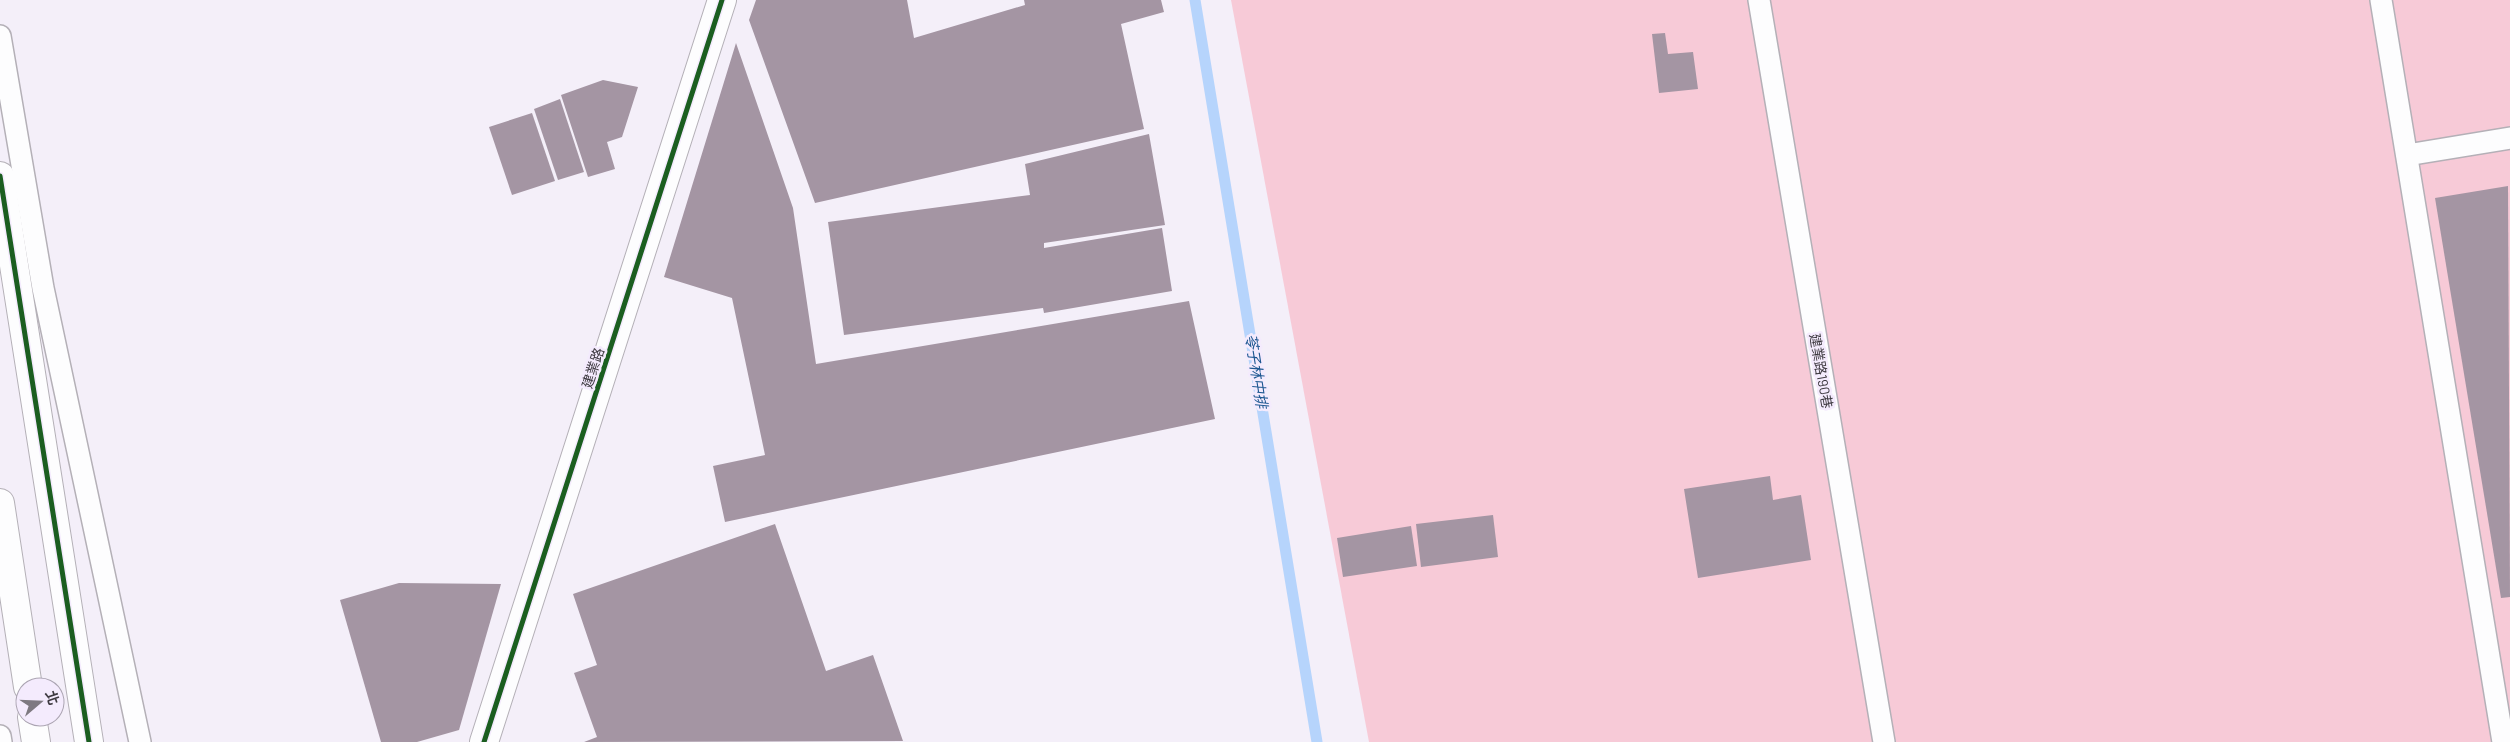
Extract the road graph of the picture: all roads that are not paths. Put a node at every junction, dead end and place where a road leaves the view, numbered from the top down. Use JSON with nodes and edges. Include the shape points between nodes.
{"nodes":[{"id":1,"x":722,"y":0,"type":"edge"},
{"id":2,"x":1759,"y":0,"type":"edge"},
{"id":3,"x":2382,"y":0,"type":"edge"},
{"id":4,"x":0,"y":36,"type":"edge"},
{"id":5,"x":2510,"y":138,"type":"edge"},
{"id":6,"x":2407,"y":155,"type":"junction"},
{"id":7,"x":0,"y":176,"type":"edge"},
{"id":8,"x":0,"y":503,"type":"edge"},
{"id":9,"x":26,"y":677,"type":"edge"},
{"id":10,"x":34,"y":727,"type":"edge"},
{"id":11,"x":0,"y":736,"type":"edge"},
{"id":12,"x":1,"y":742,"type":"edge"},
{"id":13,"x":36,"y":742,"type":"edge"},
{"id":14,"x":89,"y":742,"type":"edge"},
{"id":15,"x":140,"y":742,"type":"edge"},
{"id":16,"x":484,"y":742,"type":"edge"},
{"id":17,"x":1884,"y":742,"type":"edge"},
{"id":18,"x":2503,"y":742,"type":"edge"}],
"edges":[{"from":1,"to":16,"type":"street","name":"建業路"},
{"from":2,"to":17,"type":"lane","name":"建業路190巷"},
{"from":3,"to":6,"type":"lane"},
{"from":4,"to":15,"type":"lane","via":[[43,288]]},
{"from":5,"to":6,"type":"lane"},
{"from":6,"to":18,"type":"lane"},
{"from":7,"to":14,"type":"street"},
{"from":8,"to":9,"type":"street"},
{"from":10,"to":13,"type":"street"},
{"from":11,"to":12,"type":"lane"}]}
